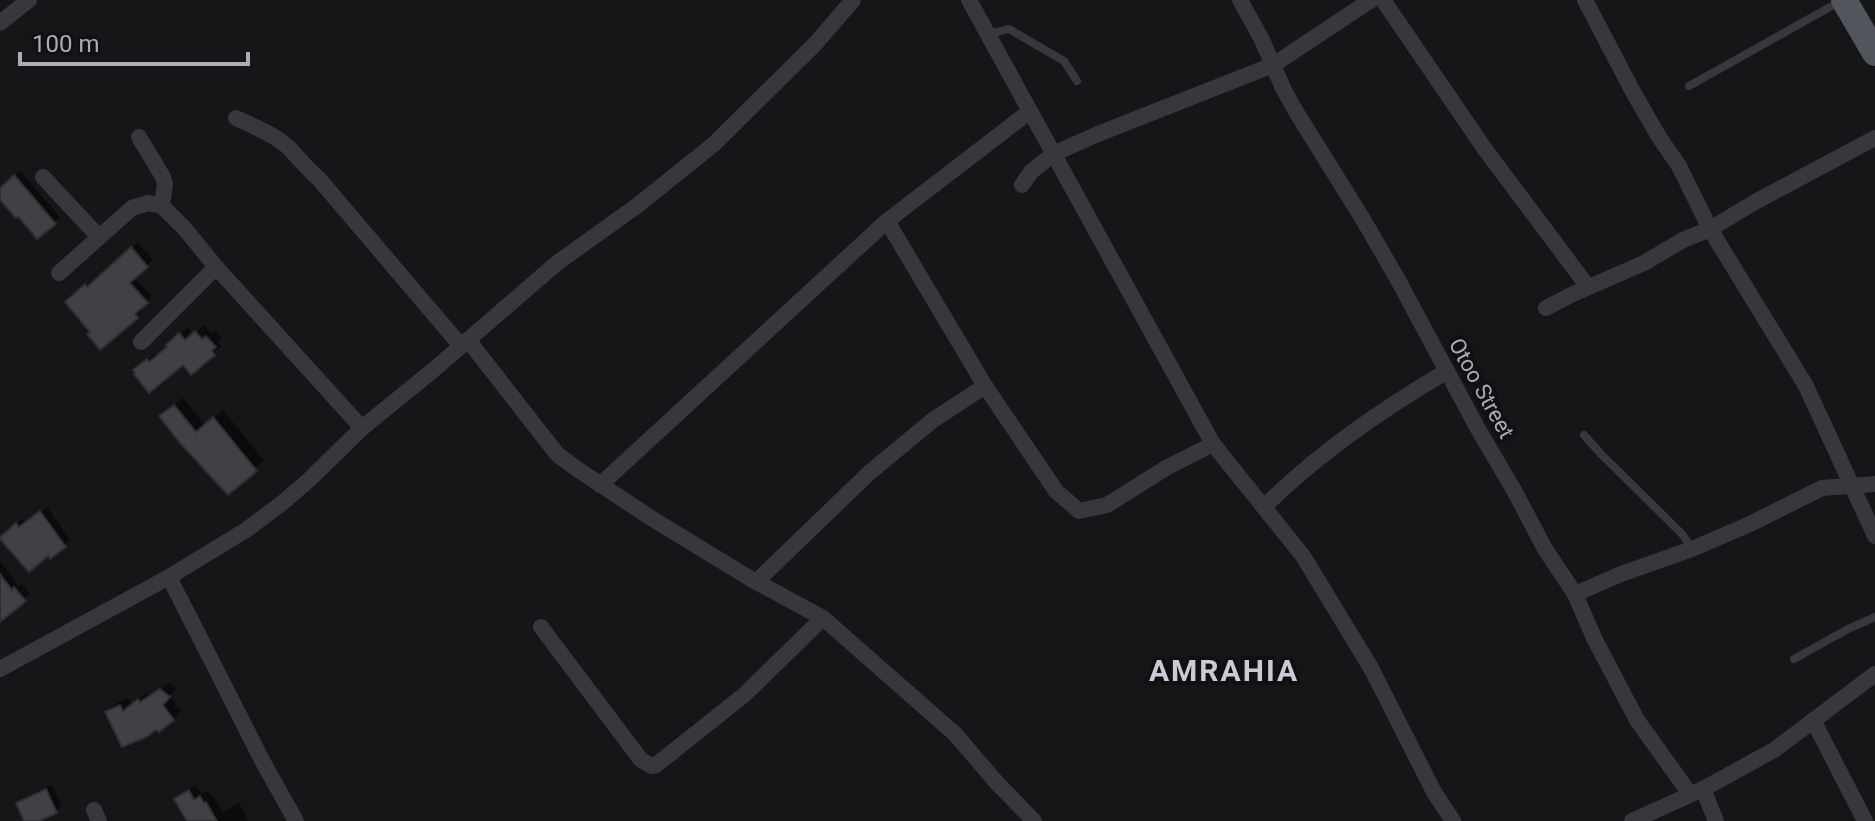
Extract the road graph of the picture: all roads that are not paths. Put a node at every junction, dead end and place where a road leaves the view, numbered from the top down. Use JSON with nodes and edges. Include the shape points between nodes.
{"nodes":[{"id":1,"x":29,"y":0,"type":"edge"},
{"id":2,"x":853,"y":0,"type":"edge"},
{"id":3,"x":969,"y":0,"type":"edge"},
{"id":4,"x":1240,"y":0,"type":"edge"},
{"id":5,"x":1371,"y":0,"type":"edge"},
{"id":6,"x":1383,"y":0,"type":"edge"},
{"id":7,"x":1585,"y":0,"type":"edge"},
{"id":8,"x":1844,"y":0,"type":"edge"},
{"id":9,"x":0,"y":23,"type":"edge"},
{"id":10,"x":987,"y":34,"type":"junction"},
{"id":11,"x":1875,"y":53,"type":"edge"},
{"id":12,"x":1273,"y":65,"type":"junction"},
{"id":13,"x":1077,"y":81,"type":"dead end"},
{"id":14,"x":1689,"y":86,"type":"dead end"},
{"id":15,"x":1029,"y":112,"type":"junction"},
{"id":16,"x":236,"y":118,"type":"dead end"},
{"id":17,"x":139,"y":137,"type":"dead end"},
{"id":18,"x":1875,"y":138,"type":"edge"},
{"id":19,"x":1053,"y":154,"type":"junction"},
{"id":20,"x":43,"y":177,"type":"dead end"},
{"id":21,"x":1022,"y":185,"type":"dead end"},
{"id":22,"x":162,"y":206,"type":"junction"},
{"id":23,"x":887,"y":221,"type":"junction"},
{"id":24,"x":1710,"y":229,"type":"junction"},
{"id":25,"x":99,"y":237,"type":"junction"},
{"id":26,"x":216,"y":267,"type":"junction"},
{"id":27,"x":59,"y":273,"type":"dead end"},
{"id":28,"x":1588,"y":287,"type":"junction"},
{"id":29,"x":1546,"y":308,"type":"dead end"},
{"id":30,"x":141,"y":342,"type":"dead end"},
{"id":31,"x":464,"y":343,"type":"junction"},
{"id":32,"x":1447,"y":371,"type":"junction"},
{"id":33,"x":985,"y":386,"type":"junction"},
{"id":34,"x":362,"y":428,"type":"junction"},
{"id":35,"x":1584,"y":435,"type":"dead end"},
{"id":36,"x":1213,"y":444,"type":"junction"},
{"id":37,"x":1875,"y":484,"type":"edge"},
{"id":38,"x":600,"y":485,"type":"junction"},
{"id":39,"x":1852,"y":486,"type":"junction"},
{"id":40,"x":1264,"y":507,"type":"junction"},
{"id":41,"x":1875,"y":536,"type":"edge"},
{"id":42,"x":1692,"y":549,"type":"junction"},
{"id":43,"x":169,"y":577,"type":"junction"},
{"id":44,"x":756,"y":582,"type":"junction"},
{"id":45,"x":1575,"y":594,"type":"junction"},
{"id":46,"x":1875,"y":617,"type":"edge"},
{"id":47,"x":823,"y":618,"type":"junction"},
{"id":48,"x":541,"y":627,"type":"dead end"},
{"id":49,"x":1794,"y":659,"type":"dead end"},
{"id":50,"x":0,"y":669,"type":"edge"},
{"id":51,"x":1875,"y":674,"type":"edge"},
{"id":52,"x":1813,"y":720,"type":"junction"},
{"id":53,"x":1697,"y":792,"type":"junction"},
{"id":54,"x":296,"y":821,"type":"edge"},
{"id":55,"x":1034,"y":821,"type":"edge"},
{"id":56,"x":1453,"y":821,"type":"edge"},
{"id":57,"x":1632,"y":821,"type":"edge"},
{"id":58,"x":1716,"y":821,"type":"edge"},
{"id":59,"x":1865,"y":821,"type":"edge"}],
"edges":[{"from":1,"to":9,"type":"street"},
{"from":2,"to":31,"type":"street","via":[[714,144],[557,263]]},
{"from":3,"to":10,"type":"street"},
{"from":4,"to":12,"type":"street","name":"Otoo Street"},
{"from":5,"to":12,"type":"street"},
{"from":6,"to":28,"type":"street"},
{"from":7,"to":24,"type":"street"},
{"from":8,"to":11,"type":"main road"},
{"from":8,"to":14,"type":"lane"},
{"from":10,"to":13,"type":"lane","via":[[1009,29],[1064,61]]},
{"from":10,"to":15,"type":"street"},
{"from":12,"to":19,"type":"street"},
{"from":12,"to":32,"type":"street","name":"Otoo Street"},
{"from":15,"to":19,"type":"street"},
{"from":15,"to":23,"type":"street"},
{"from":16,"to":31,"type":"street","via":[[287,147]]},
{"from":17,"to":22,"type":"street","via":[[163,177]]},
{"from":18,"to":24,"type":"street"},
{"from":19,"to":21,"type":"street"},
{"from":19,"to":36,"type":"street"},
{"from":20,"to":25,"type":"street"},
{"from":22,"to":25,"type":"street","via":[[132,208]]},
{"from":22,"to":26,"type":"street"},
{"from":23,"to":33,"type":"street"},
{"from":23,"to":38,"type":"street"},
{"from":24,"to":28,"type":"street"},
{"from":24,"to":39,"type":"street","via":[[1806,386]]},
{"from":25,"to":27,"type":"street"},
{"from":26,"to":30,"type":"street"},
{"from":26,"to":34,"type":"street"},
{"from":28,"to":29,"type":"street"},
{"from":31,"to":34,"type":"street"},
{"from":31,"to":38,"type":"street","via":[[557,454]]},
{"from":32,"to":40,"type":"street","via":[[1336,443]]},
{"from":32,"to":45,"type":"street","name":"Otoo Street"},
{"from":33,"to":36,"type":"street","via":[[1056,491],[1079,511],[1107,505]]},
{"from":33,"to":44,"type":"street","via":[[869,473]]},
{"from":34,"to":43,"type":"street","via":[[281,504]]},
{"from":35,"to":42,"type":"lane"},
{"from":36,"to":40,"type":"street"},
{"from":37,"to":39,"type":"street"},
{"from":38,"to":44,"type":"street"},
{"from":39,"to":41,"type":"street"},
{"from":39,"to":42,"type":"street","via":[[1822,488]]},
{"from":40,"to":56,"type":"street","via":[[1311,568]]},
{"from":42,"to":45,"type":"street"},
{"from":43,"to":50,"type":"street"},
{"from":43,"to":54,"type":"street"},
{"from":44,"to":47,"type":"street"},
{"from":45,"to":53,"type":"street","name":"Otoo Street","via":[[1637,720]]},
{"from":46,"to":49,"type":"lane"},
{"from":47,"to":48,"type":"street","via":[[744,695],[652,766],[641,760]]},
{"from":47,"to":55,"type":"street","via":[[955,734]]},
{"from":51,"to":52,"type":"street"},
{"from":52,"to":53,"type":"street","via":[[1774,750]]},
{"from":52,"to":59,"type":"street"},
{"from":53,"to":57,"type":"street"},
{"from":53,"to":58,"type":"street","name":"Otoo Street"}]}
